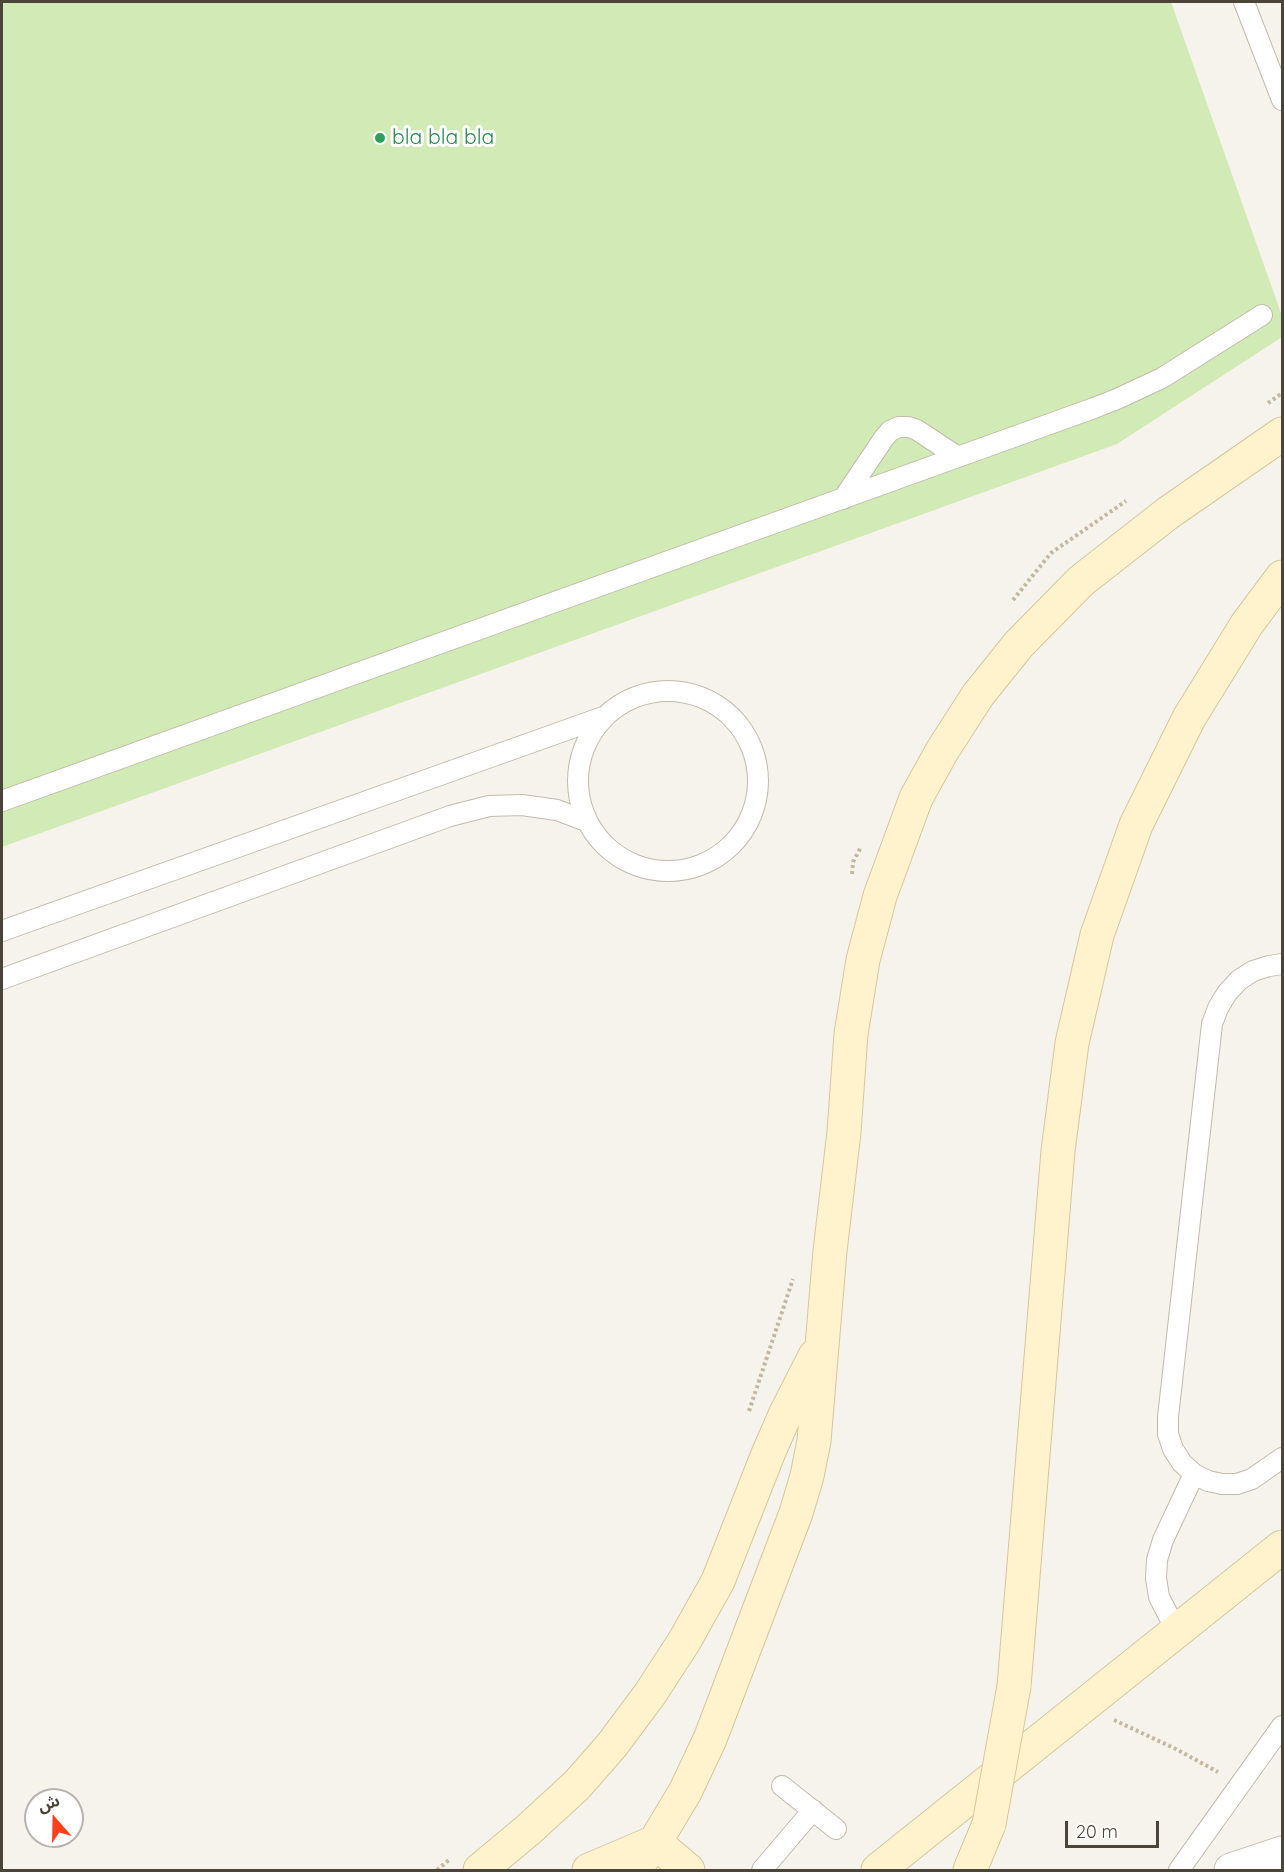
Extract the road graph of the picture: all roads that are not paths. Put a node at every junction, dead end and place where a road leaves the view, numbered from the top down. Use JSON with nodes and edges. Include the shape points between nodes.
{"nodes":[{"id":1,"x":1244,"y":2,"type":"edge"},
{"id":2,"x":1282,"y":100,"type":"edge"},
{"id":3,"x":1262,"y":315,"type":"dead end"},
{"id":4,"x":1282,"y":434,"type":"edge"},
{"id":5,"x":958,"y":458,"type":"junction"},
{"id":6,"x":843,"y":499,"type":"junction"},
{"id":7,"x":1282,"y":577,"type":"edge"},
{"id":8,"x":603,"y":717,"type":"junction"},
{"id":9,"x":2,"y":801,"type":"edge"},
{"id":10,"x":586,"y":821,"type":"junction"},
{"id":11,"x":2,"y":931,"type":"edge"},
{"id":12,"x":1282,"y":964,"type":"edge"},
{"id":13,"x":2,"y":979,"type":"edge"},
{"id":14,"x":823,"y":1342,"type":"junction"},
{"id":15,"x":1282,"y":1458,"type":"edge"},
{"id":16,"x":1194,"y":1474,"type":"junction"},
{"id":17,"x":1282,"y":1547,"type":"edge"},
{"id":18,"x":1177,"y":1632,"type":"junction"},
{"id":19,"x":1282,"y":1726,"type":"edge"},
{"id":20,"x":782,"y":1786,"type":"dead end"},
{"id":21,"x":813,"y":1810,"type":"junction"},
{"id":22,"x":836,"y":1829,"type":"dead end"},
{"id":23,"x":655,"y":1842,"type":"junction"},
{"id":24,"x":1282,"y":1853,"type":"edge"},
{"id":25,"x":480,"y":1870,"type":"edge"},
{"id":26,"x":589,"y":1870,"type":"edge"},
{"id":27,"x":634,"y":1870,"type":"edge"},
{"id":28,"x":688,"y":1870,"type":"edge"},
{"id":29,"x":762,"y":1870,"type":"edge"},
{"id":30,"x":878,"y":1870,"type":"edge"},
{"id":31,"x":970,"y":1870,"type":"edge"},
{"id":32,"x":1179,"y":1870,"type":"edge"},
{"id":33,"x":1231,"y":1870,"type":"edge"}],
"edges":[{"from":1,"to":2,"type":"lane"},
{"from":3,"to":5,"type":"lane","via":[[1140,389]]},
{"from":4,"to":14,"type":"main road","via":[[1168,513],[1081,581],[1019,645],[978,695],[916,798],[880,896],[863,960],[851,1034]]},
{"from":5,"to":6,"type":"lane"},
{"from":5,"to":6,"type":"lane","via":[[917,430],[899,427],[884,438]]},
{"from":6,"to":9,"type":"lane"},
{"from":7,"to":31,"type":"main road","bridge":true,"via":[[1247,624],[1190,718],[1136,825],[1097,935],[1072,1043],[1058,1151],[1014,1686],[989,1824]]},
{"from":8,"to":10,"type":"lane","via":[[580,755],[576,778],[578,800]]},
{"from":8,"to":10,"type":"lane","via":[[639,696],[673,690],[720,707],[739,724],[752,746],[758,770],[758,795],[750,820],[736,841],[717,857],[693,868],[668,872],[643,869],[620,858],[600,842]]},
{"from":8,"to":11,"type":"lane"},
{"from":10,"to":13,"type":"lane","via":[[557,810],[522,805],[489,806],[450,816]]},
{"from":12,"to":16,"type":"lane","via":[[1253,971],[1239,980],[1227,993],[1212,1024],[1168,1418],[1173,1449]]},
{"from":14,"to":23,"type":"main road","via":[[814,1441],[796,1513],[710,1739]]},
{"from":14,"to":25,"type":"main road","via":[[785,1415],[718,1581],[650,1694],[577,1785]]},
{"from":15,"to":16,"type":"lane","via":[[1252,1479],[1237,1484],[1208,1481]]},
{"from":16,"to":18,"type":"lane","via":[[1157,1560],[1160,1597]]},
{"from":17,"to":18,"type":"main road"},
{"from":18,"to":30,"type":"main road"},
{"from":19,"to":32,"type":"lane"},
{"from":20,"to":21,"type":"lane"},
{"from":21,"to":22,"type":"lane"},
{"from":21,"to":29,"type":"lane"},
{"from":23,"to":26,"type":"main road"},
{"from":23,"to":27,"type":"main road"},
{"from":23,"to":28,"type":"main road"},
{"from":24,"to":33,"type":"street"}]}
